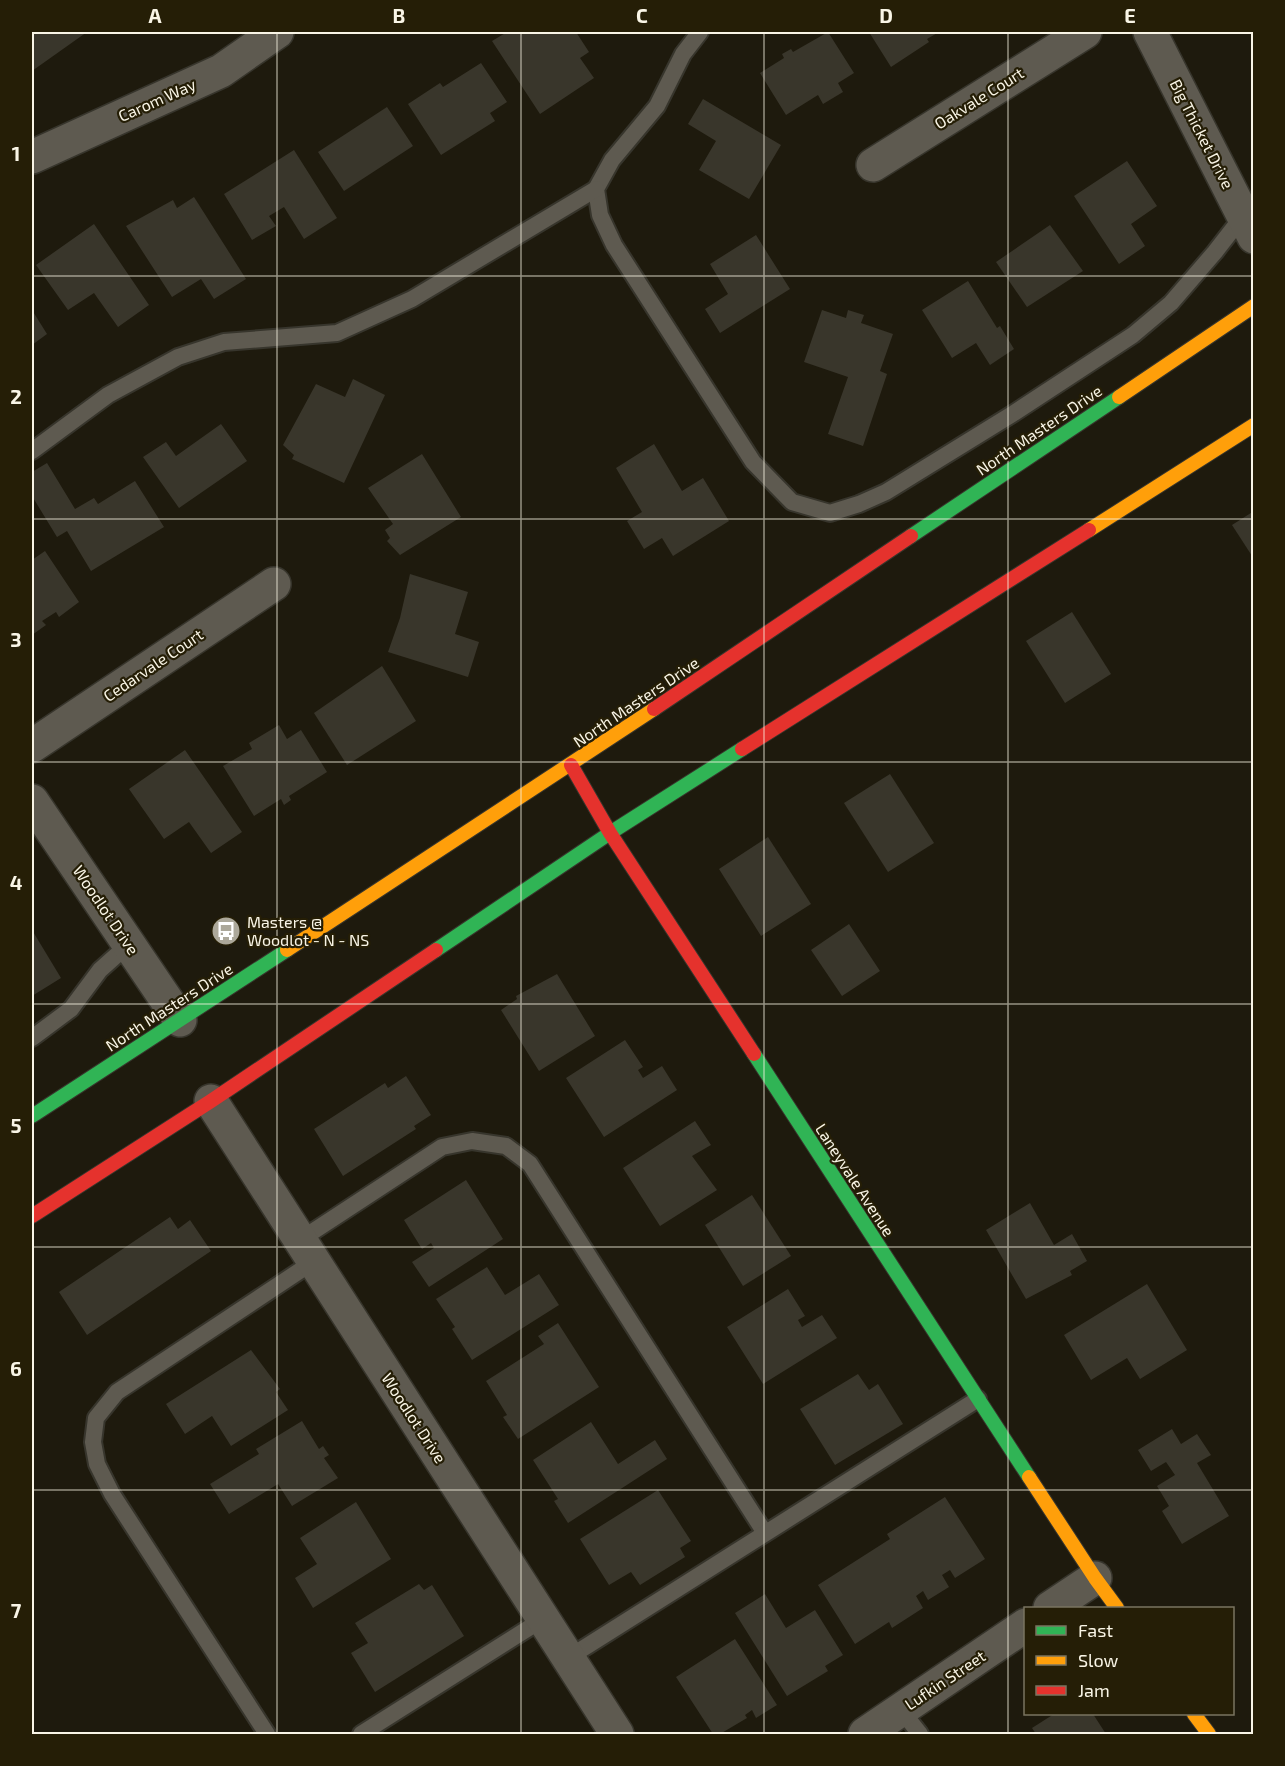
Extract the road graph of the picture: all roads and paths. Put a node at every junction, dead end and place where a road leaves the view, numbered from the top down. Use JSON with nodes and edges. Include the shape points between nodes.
{"nodes":[{"id":1,"x":277,"y":32,"type":"edge"},
{"id":2,"x":700,"y":32,"type":"edge"},
{"id":3,"x":1085,"y":32,"type":"edge"},
{"id":4,"x":1150,"y":32,"type":"edge"},
{"id":5,"x":32,"y":157,"type":"edge"},
{"id":6,"x":873,"y":165,"type":"dead end"},
{"id":7,"x":596,"y":189,"type":"junction"},
{"id":8,"x":1248,"y":227,"type":"edge"},
{"id":9,"x":1254,"y":306,"type":"edge"},
{"id":10,"x":1254,"y":425,"type":"edge"},
{"id":11,"x":32,"y":451,"type":"edge"},
{"id":12,"x":274,"y":584,"type":"dead end"},
{"id":13,"x":32,"y":746,"type":"edge"},
{"id":14,"x":571,"y":765,"type":"junction"},
{"id":15,"x":32,"y":801,"type":"edge"},
{"id":16,"x":610,"y":833,"type":"junction"},
{"id":17,"x":129,"y":944,"type":"junction"},
{"id":18,"x":180,"y":1020,"type":"junction"},
{"id":19,"x":32,"y":1038,"type":"edge"},
{"id":20,"x":210,"y":1101,"type":"junction"},
{"id":21,"x":32,"y":1116,"type":"edge"},
{"id":22,"x":32,"y":1216,"type":"edge"},
{"id":23,"x":307,"y":1251,"type":"junction"},
{"id":24,"x":978,"y":1399,"type":"junction"},
{"id":25,"x":765,"y":1533,"type":"junction"},
{"id":26,"x":1095,"y":1578,"type":"junction"},
{"id":27,"x":1052,"y":1607,"type":"edge"},
{"id":28,"x":1116,"y":1607,"type":"edge"},
{"id":29,"x":543,"y":1619,"type":"junction"},
{"id":30,"x":1024,"y":1627,"type":"edge"},
{"id":31,"x":568,"y":1658,"type":"junction"},
{"id":32,"x":1195,"y":1715,"type":"edge"},
{"id":33,"x":910,"y":1722,"type":"edge"},
{"id":34,"x":267,"y":1734,"type":"edge"},
{"id":35,"x":362,"y":1734,"type":"edge"},
{"id":36,"x":617,"y":1734,"type":"edge"},
{"id":37,"x":865,"y":1734,"type":"edge"},
{"id":38,"x":1209,"y":1734,"type":"edge"}],
"edges":[{"from":1,"to":5,"type":"street","name":"Carom Way","via":[[221,71]]},
{"from":2,"to":7,"type":"lane","via":[[683,54],[657,106],[612,160]]},
{"from":3,"to":6,"type":"street","name":"Oakvale Court"},
{"from":4,"to":8,"type":"street","name":"Big Thicket Drive"},
{"from":7,"to":8,"type":"lane","via":[[600,215],[614,244],[753,462],[792,502],[830,513],[886,492],[1133,335],[1171,303],[1215,252]]},
{"from":7,"to":11,"type":"lane","via":[[412,299],[337,333],[224,342],[178,357],[108,395]]},
{"from":9,"to":14,"type":"main road","name":"North Masters Drive"},
{"from":10,"to":16,"type":"main road"},
{"from":12,"to":13,"type":"street","name":"Cedarvale Court"},
{"from":14,"to":16,"type":"main road","name":"Laneyvale Avenue"},
{"from":14,"to":18,"type":"main road","name":"North Masters Drive"},
{"from":15,"to":17,"type":"street","name":"Woodlot Drive"},
{"from":16,"to":20,"type":"main road"},
{"from":16,"to":24,"type":"main road","name":"Laneyvale Avenue"},
{"from":17,"to":18,"type":"street","name":"Woodlot Drive"},
{"from":17,"to":19,"type":"lane","via":[[100,970],[71,1009]]},
{"from":18,"to":21,"type":"main road","name":"North Masters Drive"},
{"from":20,"to":22,"type":"main road"},
{"from":20,"to":23,"type":"street","name":"Woodlot Drive"},
{"from":23,"to":25,"type":"lane","via":[[442,1147],[472,1141],[506,1146],[530,1164]]},
{"from":23,"to":29,"type":"street","name":"Woodlot Drive"},
{"from":23,"to":34,"type":"lane","via":[[117,1392],[96,1418],[93,1442],[97,1464],[112,1494]]},
{"from":24,"to":25,"type":"lane"},
{"from":24,"to":26,"type":"main road","name":"Laneyvale Avenue"},
{"from":25,"to":31,"type":"lane"},
{"from":26,"to":27,"type":"street"},
{"from":26,"to":28,"type":"main road","name":"Laneyvale Avenue"},
{"from":29,"to":31,"type":"street","name":"Woodlot Drive"},
{"from":29,"to":35,"type":"lane"},
{"from":30,"to":33,"type":"street","name":"Lufkin Street"},
{"from":31,"to":36,"type":"street","name":"Woodlot Drive"},
{"from":32,"to":38,"type":"main road"},
{"from":33,"to":37,"type":"street","name":"Lufkin Street"}]}
